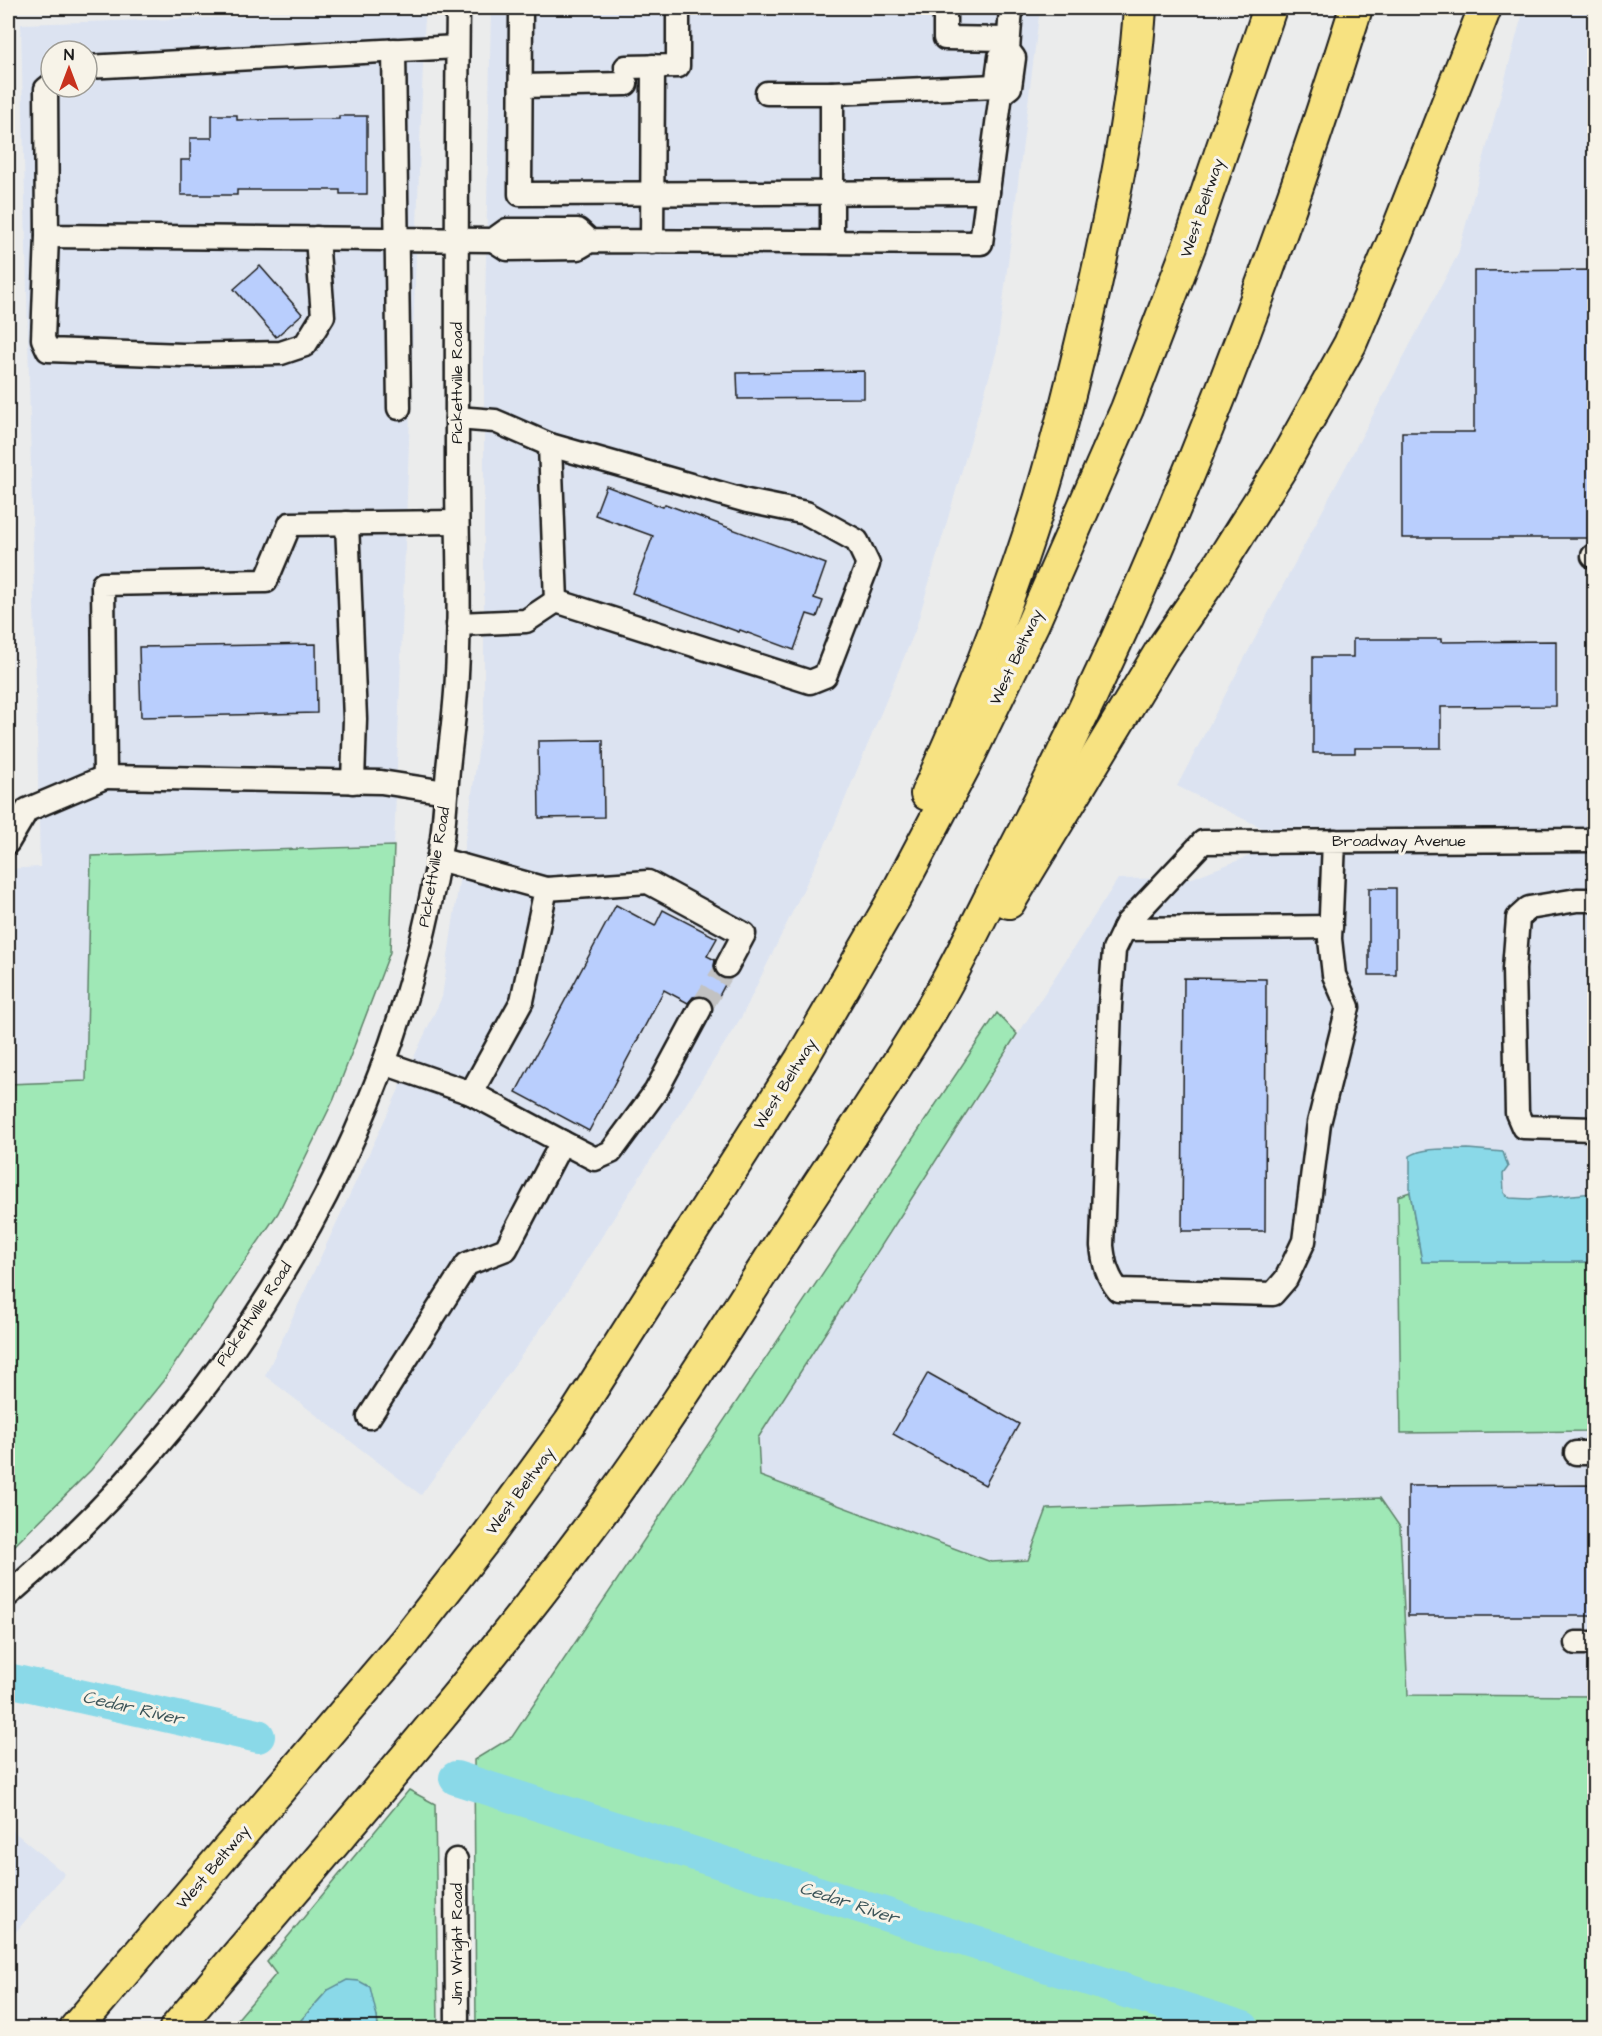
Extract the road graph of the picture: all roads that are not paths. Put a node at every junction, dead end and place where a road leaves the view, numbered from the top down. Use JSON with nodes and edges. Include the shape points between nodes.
{"nodes":[{"id":1,"x":458,"y":8,"type":"edge"},
{"id":2,"x":521,"y":8,"type":"edge"},
{"id":3,"x":678,"y":8,"type":"edge"},
{"id":4,"x":945,"y":8,"type":"edge"},
{"id":5,"x":1011,"y":8,"type":"edge"},
{"id":6,"x":1140,"y":8,"type":"edge"},
{"id":7,"x":1270,"y":8,"type":"edge"},
{"id":8,"x":1356,"y":8,"type":"edge"},
{"id":9,"x":1477,"y":8,"type":"edge"},
{"id":10,"x":1485,"y":8,"type":"edge"},
{"id":11,"x":1008,"y":45,"type":"junction"},
{"id":12,"x":457,"y":47,"type":"junction"},
{"id":13,"x":394,"y":50,"type":"junction"},
{"id":14,"x":99,"y":66,"type":"edge"},
{"id":15,"x":652,"y":66,"type":"junction"},
{"id":16,"x":521,"y":86,"type":"junction"},
{"id":17,"x":998,"y":90,"type":"junction"},
{"id":18,"x":767,"y":93,"type":"dead end"},
{"id":19,"x":832,"y":93,"type":"junction"},
{"id":20,"x":1450,"y":95,"type":"junction"},
{"id":21,"x":46,"y":99,"type":"edge"},
{"id":22,"x":832,"y":192,"type":"junction"},
{"id":23,"x":988,"y":192,"type":"junction"},
{"id":24,"x":652,"y":193,"type":"junction"},
{"id":25,"x":47,"y":236,"type":"junction"},
{"id":26,"x":317,"y":238,"type":"junction"},
{"id":27,"x":398,"y":238,"type":"junction"},
{"id":28,"x":457,"y":239,"type":"junction"},
{"id":29,"x":652,"y":242,"type":"junction"},
{"id":30,"x":832,"y":242,"type":"junction"},
{"id":31,"x":399,"y":408,"type":"dead end"},
{"id":32,"x":457,"y":418,"type":"junction"},
{"id":33,"x":550,"y":445,"type":"junction"},
{"id":34,"x":457,"y":522,"type":"junction"},
{"id":35,"x":347,"y":523,"type":"junction"},
{"id":36,"x":556,"y":601,"type":"junction"},
{"id":37,"x":458,"y":624,"type":"junction"},
{"id":38,"x":105,"y":777,"type":"junction"},
{"id":39,"x":353,"y":782,"type":"junction"},
{"id":40,"x":446,"y":792,"type":"junction"},
{"id":41,"x":1594,"y":840,"type":"edge"},
{"id":42,"x":1335,"y":841,"type":"junction"},
{"id":43,"x":8,"y":842,"type":"edge"},
{"id":44,"x":438,"y":859,"type":"junction"},
{"id":45,"x":546,"y":889,"type":"junction"},
{"id":46,"x":1594,"y":900,"type":"edge"},
{"id":47,"x":1331,"y":927,"type":"junction"},
{"id":48,"x":1124,"y":929,"type":"junction"},
{"id":49,"x":727,"y":966,"type":"tunnel mouth"},
{"id":50,"x":933,"y":1007,"type":"junction"},
{"id":51,"x":700,"y":1009,"type":"tunnel mouth"},
{"id":52,"x":801,"y":1060,"type":"junction"},
{"id":53,"x":384,"y":1063,"type":"junction"},
{"id":54,"x":471,"y":1093,"type":"junction"},
{"id":55,"x":1594,"y":1129,"type":"edge"},
{"id":56,"x":562,"y":1142,"type":"junction"},
{"id":57,"x":369,"y":1417,"type":"dead end"},
{"id":58,"x":8,"y":1595,"type":"edge"},
{"id":59,"x":456,"y":1860,"type":"dead end"},
{"id":60,"x":76,"y":2028,"type":"edge"},
{"id":61,"x":176,"y":2028,"type":"edge"},
{"id":62,"x":457,"y":2028,"type":"edge"}],
"edges":[{"from":1,"to":12,"type":"street","name":"Pickettville Road"},
{"from":2,"to":16,"type":"street"},
{"from":3,"to":15,"type":"street","via":[[678,66]]},
{"from":4,"to":11,"type":"street","via":[[945,38]]},
{"from":5,"to":11,"type":"street"},
{"from":6,"to":52,"type":"highway","via":[[1138,44],[1106,236],[1064,414],[1020,561],[964,713],[906,840],[850,941]]},
{"from":7,"to":52,"type":"highway","name":"West Beltway","via":[[1190,244],[1127,409],[1033,623],[964,766]]},
{"from":8,"to":50,"type":"highway","via":[[1254,309],[1162,537],[1067,750]]},
{"from":9,"to":20,"type":"highway"},
{"from":10,"to":20,"type":"highway"},
{"from":11,"to":17,"type":"street","via":[[1014,58],[1010,87]]},
{"from":12,"to":13,"type":"street"},
{"from":12,"to":28,"type":"street","name":"Pickettville Road"},
{"from":13,"to":14,"type":"street"},
{"from":13,"to":27,"type":"street"},
{"from":15,"to":16,"type":"street","via":[[626,76]]},
{"from":15,"to":24,"type":"street"},
{"from":16,"to":24,"type":"street","via":[[520,194]]},
{"from":17,"to":19,"type":"street"},
{"from":17,"to":23,"type":"street"},
{"from":18,"to":19,"type":"street"},
{"from":19,"to":22,"type":"street"},
{"from":20,"to":50,"type":"highway","via":[[1350,344],[1282,466],[1161,651],[1005,909]]},
{"from":21,"to":25,"type":"street"},
{"from":22,"to":23,"type":"street"},
{"from":22,"to":24,"type":"street"},
{"from":22,"to":30,"type":"street"},
{"from":23,"to":30,"type":"street","via":[[981,243]]},
{"from":24,"to":29,"type":"street"},
{"from":25,"to":26,"type":"street"},
{"from":25,"to":26,"type":"street","via":[[43,339],[48,350],[183,355],[281,353],[305,345],[323,316]]},
{"from":26,"to":27,"type":"street"},
{"from":27,"to":28,"type":"street"},
{"from":27,"to":31,"type":"street"},
{"from":28,"to":29,"type":"street","via":[[493,240],[507,230],[578,230],[590,241]]},
{"from":28,"to":32,"type":"street","name":"Pickettville Road"},
{"from":29,"to":30,"type":"street"},
{"from":32,"to":33,"type":"street","via":[[495,421]]},
{"from":32,"to":34,"type":"street","name":"Pickettville Road"},
{"from":33,"to":36,"type":"street"},
{"from":33,"to":36,"type":"street","via":[[747,501],[806,513],[856,541],[868,564],[825,676],[810,682]]},
{"from":34,"to":35,"type":"street"},
{"from":34,"to":37,"type":"street","name":"Pickettville Road"},
{"from":35,"to":38,"type":"street","via":[[290,524],[266,581],[103,584]]},
{"from":35,"to":39,"type":"street","via":[[355,719]]},
{"from":36,"to":37,"type":"street","via":[[526,621]]},
{"from":37,"to":40,"type":"street","name":"Pickettville Road","via":[[458,673]]},
{"from":38,"to":39,"type":"street"},
{"from":38,"to":43,"type":"street","via":[[27,810]]},
{"from":39,"to":40,"type":"street"},
{"from":40,"to":44,"type":"street","name":"Pickettville Road"},
{"from":41,"to":42,"type":"street","name":"Broadway Avenue"},
{"from":42,"to":47,"type":"street"},
{"from":42,"to":48,"type":"street","name":"Broadway Avenue","via":[[1203,842]]},
{"from":44,"to":45,"type":"street"},
{"from":44,"to":53,"type":"street","name":"Pickettville Road","via":[[418,951]]},
{"from":45,"to":49,"type":"street","via":[[648,882],[744,934]]},
{"from":45,"to":54,"type":"street","via":[[522,1001]]},
{"from":46,"to":55,"type":"street","via":[[1529,908],[1518,918],[1514,969],[1517,1113],[1523,1127]]},
{"from":47,"to":48,"type":"street"},
{"from":47,"to":48,"type":"street","via":[[1334,975],[1348,1007],[1319,1123],[1304,1241],[1286,1279],[1273,1294],[1118,1290],[1109,1279],[1102,1246],[1110,1006],[1114,950]]},
{"from":50,"to":61,"type":"highway","via":[[713,1350],[585,1534],[396,1772]]},
{"from":51,"to":56,"type":"street","via":[[656,1091],[611,1152],[596,1159]]},
{"from":52,"to":60,"type":"highway","name":"West Beltway","via":[[570,1423],[489,1534],[404,1643]]},
{"from":53,"to":54,"type":"street"},
{"from":53,"to":58,"type":"street","name":"Pickettville Road","via":[[329,1193],[279,1282],[228,1356],[169,1432],[107,1501]]},
{"from":54,"to":56,"type":"street"},
{"from":56,"to":57,"type":"street","via":[[506,1249],[467,1264]]},
{"from":59,"to":62,"type":"street","name":"Jim Wright Road"}]}
